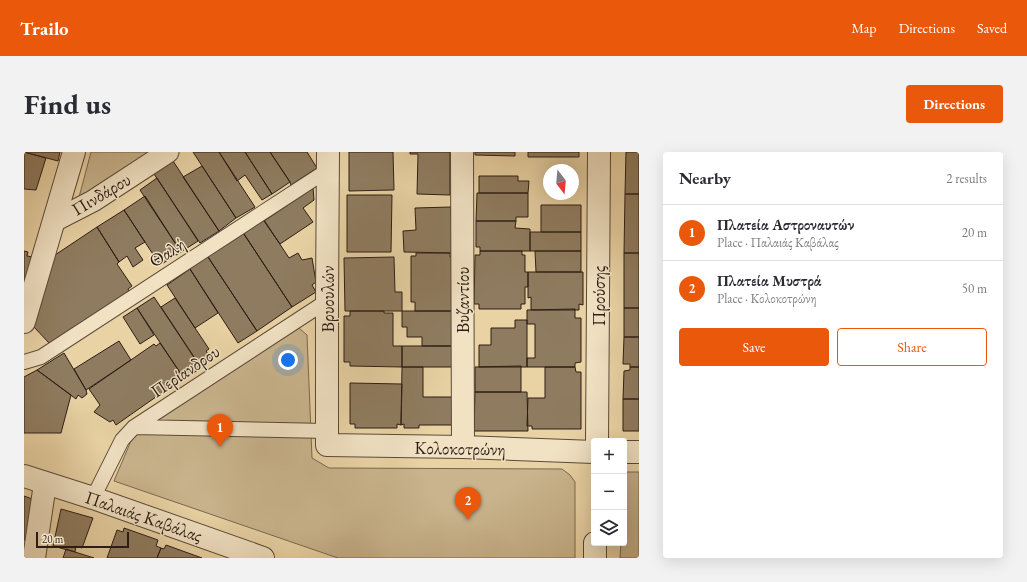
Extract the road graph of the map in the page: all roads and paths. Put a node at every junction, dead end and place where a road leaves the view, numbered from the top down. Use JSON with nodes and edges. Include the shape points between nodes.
{"nodes":[{"id":1,"x":74,"y":152,"type":"edge"},
{"id":2,"x":168,"y":152,"type":"edge"},
{"id":3,"x":462,"y":152,"type":"edge"},
{"id":4,"x":599,"y":152,"type":"edge"},
{"id":5,"x":328,"y":161,"type":"edge"},
{"id":6,"x":54,"y":221,"type":"junction"},
{"id":7,"x":326,"y":301,"type":"junction"},
{"id":8,"x":24,"y":322,"type":"edge"},
{"id":9,"x":24,"y":362,"type":"edge"},
{"id":10,"x":134,"y":427,"type":"junction"},
{"id":11,"x":327,"y":438,"type":"junction"},
{"id":12,"x":597,"y":438,"type":"edge"},
{"id":13,"x":463,"y":447,"type":"junction"},
{"id":14,"x":591,"y":452,"type":"edge"},
{"id":15,"x":627,"y":452,"type":"edge"},
{"id":16,"x":639,"y":452,"type":"edge"},
{"id":17,"x":24,"y":476,"type":"edge"},
{"id":18,"x":45,"y":484,"type":"junction"},
{"id":19,"x":93,"y":498,"type":"junction"},
{"id":20,"x":596,"y":546,"type":"edge"},
{"id":21,"x":34,"y":558,"type":"edge"},
{"id":22,"x":263,"y":558,"type":"edge"},
{"id":23,"x":595,"y":558,"type":"edge"}],
"edges":[{"from":1,"to":6,"type":"street"},
{"from":2,"to":6,"type":"street","name":"Πινδάρου","via":[[94,202]]},
{"from":3,"to":13,"type":"street","name":"Βυζαντίου"},
{"from":4,"to":12,"type":"street","name":"Προύσης"},
{"from":5,"to":7,"type":"street","name":"Βρυουλών"},
{"from":5,"to":9,"type":"lane","name":"Θαλή","via":[[41,357]]},
{"from":6,"to":8,"type":"street"},
{"from":7,"to":10,"type":"lane","name":"Περίανδρου"},
{"from":7,"to":11,"type":"street","name":"Βρυουλών"},
{"from":10,"to":11,"type":"lane","name":"Κολοκοτρώνη"},
{"from":10,"to":19,"type":"lane","name":"Περίανδρου","via":[[122,440]]},
{"from":11,"to":13,"type":"street","name":"Κολοκοτρώνη"},
{"from":13,"to":14,"type":"street","name":"Κολοκοτρώνη"},
{"from":15,"to":16,"type":"street"},
{"from":17,"to":18,"type":"street","name":"Παλαιάς Καβάλας"},
{"from":18,"to":19,"type":"street","name":"Παλαιάς Καβάλας"},
{"from":18,"to":21,"type":"street"},
{"from":19,"to":22,"type":"street","name":"Παλαιάς Καβάλας"},
{"from":20,"to":23,"type":"street"}]}
